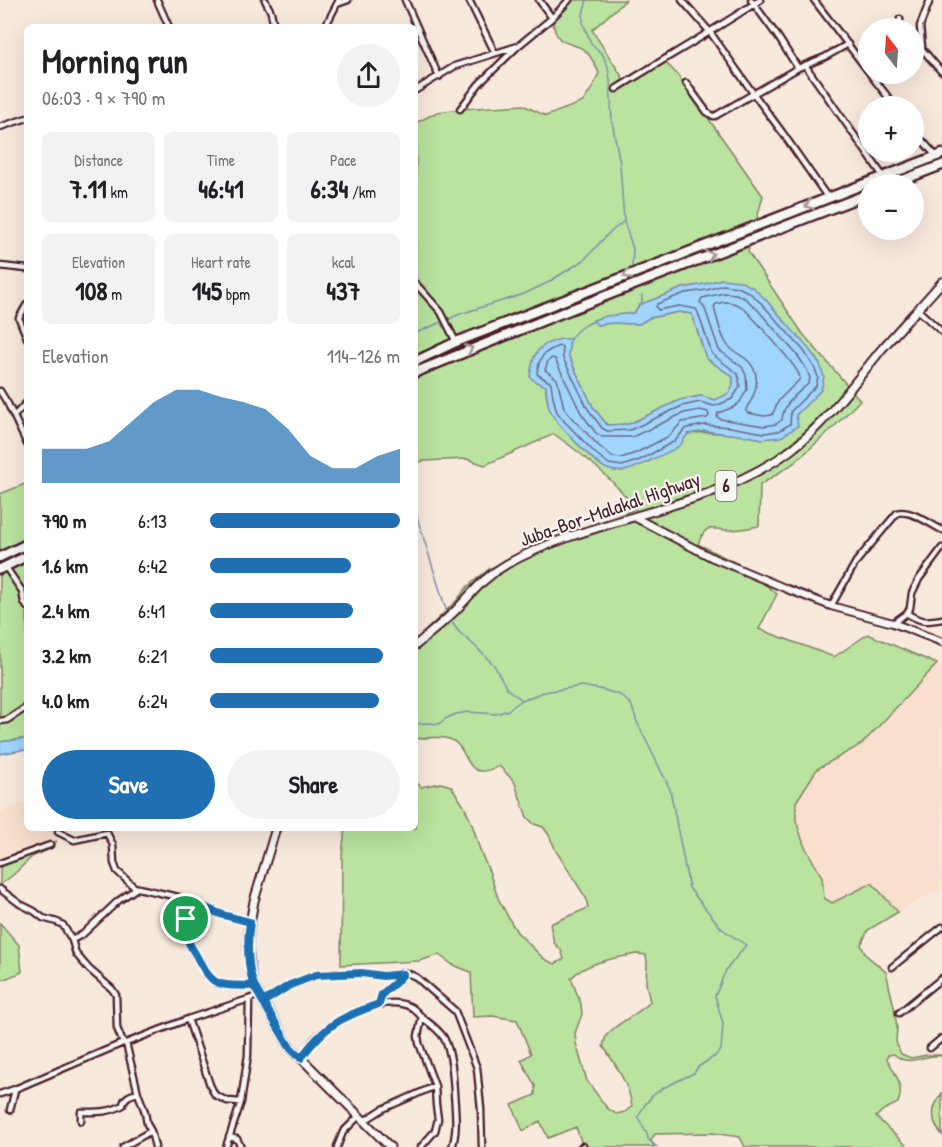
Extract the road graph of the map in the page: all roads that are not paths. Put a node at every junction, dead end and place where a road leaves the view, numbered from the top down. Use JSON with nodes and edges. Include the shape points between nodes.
{"nodes":[{"id":1,"x":157,"y":0,"type":"edge"},
{"id":2,"x":265,"y":0,"type":"edge"},
{"id":3,"x":348,"y":0,"type":"edge"},
{"id":4,"x":405,"y":0,"type":"edge"},
{"id":5,"x":469,"y":0,"type":"edge"},
{"id":6,"x":539,"y":0,"type":"edge"},
{"id":7,"x":569,"y":0,"type":"edge"},
{"id":8,"x":682,"y":0,"type":"edge"},
{"id":9,"x":760,"y":0,"type":"edge"},
{"id":10,"x":814,"y":0,"type":"edge"},
{"id":11,"x":930,"y":0,"type":"edge"},
{"id":12,"x":338,"y":2,"type":"edge"},
{"id":13,"x":752,"y":2,"type":"edge"},
{"id":14,"x":552,"y":18,"type":"junction"},
{"id":15,"x":923,"y":18,"type":"edge"},
{"id":16,"x":169,"y":24,"type":"edge"},
{"id":17,"x":273,"y":24,"type":"edge"},
{"id":18,"x":327,"y":24,"type":"edge"},
{"id":19,"x":416,"y":24,"type":"edge"},
{"id":20,"x":418,"y":29,"type":"edge"},
{"id":21,"x":710,"y":32,"type":"junction"},
{"id":22,"x":848,"y":44,"type":"junction"},
{"id":23,"x":518,"y":46,"type":"junction"},
{"id":24,"x":924,"y":50,"type":"edge"},
{"id":25,"x":495,"y":52,"type":"junction"},
{"id":26,"x":858,"y":57,"type":"edge"},
{"id":27,"x":805,"y":65,"type":"junction"},
{"id":28,"x":798,"y":68,"type":"junction"},
{"id":29,"x":942,"y":72,"type":"edge"},
{"id":30,"x":439,"y":76,"type":"junction"},
{"id":31,"x":686,"y":83,"type":"dead end"},
{"id":32,"x":878,"y":84,"type":"edge"},
{"id":33,"x":418,"y":89,"type":"edge"},
{"id":34,"x":616,"y":89,"type":"dead end"},
{"id":35,"x":753,"y":93,"type":"junction"},
{"id":36,"x":887,"y":96,"type":"edge"},
{"id":37,"x":460,"y":108,"type":"dead end"},
{"id":38,"x":24,"y":119,"type":"edge"},
{"id":39,"x":0,"y":127,"type":"edge"},
{"id":40,"x":924,"y":140,"type":"edge"},
{"id":41,"x":939,"y":155,"type":"edge"},
{"id":42,"x":942,"y":165,"type":"edge"},
{"id":43,"x":881,"y":174,"type":"edge"},
{"id":44,"x":891,"y":174,"type":"edge"},
{"id":45,"x":918,"y":174,"type":"edge"},
{"id":46,"x":858,"y":187,"type":"edge"},
{"id":47,"x":828,"y":198,"type":"junction"},
{"id":48,"x":858,"y":198,"type":"edge"},
{"id":49,"x":0,"y":266,"type":"edge"},
{"id":50,"x":24,"y":269,"type":"edge"},
{"id":51,"x":942,"y":282,"type":"edge"},
{"id":52,"x":418,"y":286,"type":"edge"},
{"id":53,"x":24,"y":309,"type":"edge"},
{"id":54,"x":918,"y":310,"type":"junction"},
{"id":55,"x":24,"y":331,"type":"edge"},
{"id":56,"x":942,"y":333,"type":"edge"},
{"id":57,"x":456,"y":342,"type":"junction"},
{"id":58,"x":418,"y":360,"type":"edge"},
{"id":59,"x":418,"y":371,"type":"edge"},
{"id":60,"x":0,"y":391,"type":"edge"},
{"id":61,"x":24,"y":405,"type":"edge"},
{"id":62,"x":14,"y":417,"type":"junction"},
{"id":63,"x":24,"y":438,"type":"edge"},
{"id":64,"x":634,"y":517,"type":"junction"},
{"id":65,"x":942,"y":530,"type":"edge"},
{"id":66,"x":24,"y":545,"type":"edge"},
{"id":67,"x":942,"y":548,"type":"edge"},
{"id":68,"x":0,"y":557,"type":"edge"},
{"id":69,"x":24,"y":558,"type":"edge"},
{"id":70,"x":3,"y":568,"type":"edge"},
{"id":71,"x":24,"y":602,"type":"edge"},
{"id":72,"x":831,"y":606,"type":"junction"},
{"id":73,"x":906,"y":614,"type":"junction"},
{"id":74,"x":942,"y":619,"type":"edge"},
{"id":75,"x":893,"y":623,"type":"junction"},
{"id":76,"x":942,"y":642,"type":"edge"},
{"id":77,"x":418,"y":643,"type":"edge"},
{"id":78,"x":24,"y":709,"type":"edge"},
{"id":79,"x":0,"y":721,"type":"edge"},
{"id":80,"x":275,"y":831,"type":"edge"},
{"id":81,"x":58,"y":832,"type":"dead end"},
{"id":82,"x":50,"y":845,"type":"dead end"},
{"id":83,"x":0,"y":863,"type":"edge"},
{"id":84,"x":137,"y":888,"type":"junction"},
{"id":85,"x":0,"y":889,"type":"edge"},
{"id":86,"x":184,"y":899,"type":"junction"},
{"id":87,"x":250,"y":922,"type":"junction"},
{"id":88,"x":942,"y":927,"type":"edge"},
{"id":89,"x":72,"y":940,"type":"junction"},
{"id":90,"x":892,"y":967,"type":"dead end"},
{"id":91,"x":403,"y":974,"type":"junction"},
{"id":92,"x":942,"y":978,"type":"edge"},
{"id":93,"x":254,"y":986,"type":"junction"},
{"id":94,"x":261,"y":998,"type":"junction"},
{"id":95,"x":249,"y":999,"type":"junction"},
{"id":96,"x":379,"y":1004,"type":"junction"},
{"id":97,"x":899,"y":1013,"type":"dead end"},
{"id":98,"x":422,"y":1017,"type":"junction"},
{"id":99,"x":188,"y":1019,"type":"junction"},
{"id":100,"x":942,"y":1038,"type":"edge"},
{"id":101,"x":124,"y":1043,"type":"junction"},
{"id":102,"x":930,"y":1048,"type":"dead end"},
{"id":103,"x":301,"y":1058,"type":"junction"},
{"id":104,"x":435,"y":1086,"type":"junction"},
{"id":105,"x":15,"y":1089,"type":"junction"},
{"id":106,"x":138,"y":1093,"type":"junction"},
{"id":107,"x":0,"y":1094,"type":"edge"},
{"id":108,"x":241,"y":1102,"type":"junction"},
{"id":109,"x":10,"y":1110,"type":"dead end"},
{"id":110,"x":362,"y":1118,"type":"junction"},
{"id":111,"x":81,"y":1121,"type":"dead end"},
{"id":112,"x":151,"y":1131,"type":"junction"},
{"id":113,"x":229,"y":1137,"type":"junction"},
{"id":114,"x":123,"y":1147,"type":"edge"},
{"id":115,"x":155,"y":1147,"type":"edge"},
{"id":116,"x":226,"y":1147,"type":"edge"},
{"id":117,"x":241,"y":1147,"type":"edge"},
{"id":118,"x":337,"y":1147,"type":"edge"},
{"id":119,"x":390,"y":1147,"type":"edge"},
{"id":120,"x":421,"y":1147,"type":"edge"},
{"id":121,"x":452,"y":1147,"type":"edge"},
{"id":122,"x":482,"y":1147,"type":"edge"}],
"edges":[{"from":1,"to":16,"type":"street"},
{"from":2,"to":17,"type":"street"},
{"from":3,"to":12,"type":"street"},
{"from":4,"to":19,"type":"street"},
{"from":5,"to":25,"type":"street"},
{"from":6,"to":14,"type":"street"},
{"from":7,"to":14,"type":"street"},
{"from":8,"to":21,"type":"street"},
{"from":9,"to":13,"type":"street"},
{"from":10,"to":22,"type":"street"},
{"from":11,"to":15,"type":"street"},
{"from":12,"to":18,"type":"street"},
{"from":13,"to":21,"type":"street"},
{"from":13,"to":28,"type":"street"},
{"from":14,"to":23,"type":"street"},
{"from":20,"to":30,"type":"street"},
{"from":21,"to":34,"type":"street"},
{"from":21,"to":35,"type":"street"},
{"from":22,"to":26,"type":"street"},
{"from":22,"to":27,"type":"street"},
{"from":23,"to":25,"type":"street"},
{"from":23,"to":37,"type":"street","via":[[478,84]]},
{"from":24,"to":29,"type":"street"},
{"from":25,"to":30,"type":"street"},
{"from":27,"to":28,"type":"street"},
{"from":27,"to":43,"type":"street"},
{"from":28,"to":35,"type":"street"},
{"from":30,"to":33,"type":"street"},
{"from":31,"to":35,"type":"street","via":[[713,116]]},
{"from":32,"to":36,"type":"street"},
{"from":35,"to":47,"type":"street"},
{"from":38,"to":39,"type":"street"},
{"from":40,"to":41,"type":"street"},
{"from":41,"to":44,"type":"highway"},
{"from":42,"to":45,"type":"highway"},
{"from":46,"to":47,"type":"highway"},
{"from":47,"to":57,"type":"highway","one_way":true},
{"from":59,"to":48,"type":"highway","one_way":true},
{"from":49,"to":50,"type":"street"},
{"from":51,"to":54,"type":"main road","name":"Juba-Bor-Malakal Highway","number":"6"},
{"from":52,"to":57,"type":"street","via":[[441,312]]},
{"from":53,"to":55,"type":"street","via":[[19,318]]},
{"from":54,"to":56,"type":"street"},
{"from":54,"to":64,"type":"main road","name":"Juba-Bor-Malakal Highway","number":"6","via":[[824,419],[781,457],[732,484]]},
{"from":57,"to":58,"type":"highway"},
{"from":60,"to":62,"type":"street"},
{"from":61,"to":62,"type":"street"},
{"from":62,"to":63,"type":"street"},
{"from":64,"to":72,"type":"street","via":[[713,558]]},
{"from":64,"to":77,"type":"main road","name":"Juba-Bor-Malakal Highway","number":"6","via":[[551,544],[506,565],[475,587],[457,609]]},
{"from":65,"to":72,"type":"street","via":[[908,512],[897,513],[856,562]]},
{"from":66,"to":68,"type":"highway"},
{"from":67,"to":73,"type":"street","via":[[919,579]]},
{"from":69,"to":70,"type":"highway"},
{"from":70,"to":71,"type":"street","via":[[22,591]]},
{"from":72,"to":75,"type":"street"},
{"from":73,"to":74,"type":"street","via":[[926,622]]},
{"from":73,"to":75,"type":"street"},
{"from":75,"to":76,"type":"street"},
{"from":78,"to":79,"type":"street"},
{"from":80,"to":87,"type":"main road"},
{"from":81,"to":84,"type":"street","via":[[74,840],[107,833],[117,871]]},
{"from":82,"to":83,"type":"street"},
{"from":84,"to":86,"type":"street"},
{"from":84,"to":89,"type":"street"},
{"from":85,"to":89,"type":"street","via":[[43,918],[63,925]]},
{"from":86,"to":87,"type":"street"},
{"from":86,"to":93,"type":"street","via":[[188,940],[209,977],[223,985]]},
{"from":87,"to":93,"type":"main road","via":[[248,947]]},
{"from":88,"to":90,"type":"street"},
{"from":89,"to":101,"type":"street","via":[[76,954],[116,995],[117,1028]]},
{"from":91,"to":94,"type":"street","via":[[316,975]]},
{"from":91,"to":96,"type":"street","via":[[382,994]]},
{"from":91,"to":122,"type":"street","via":[[416,978],[455,1011],[477,1068]]},
{"from":92,"to":97,"type":"street"},
{"from":93,"to":94,"type":"main road"},
{"from":94,"to":95,"type":"street"},
{"from":94,"to":103,"type":"main road","via":[[289,1046]]},
{"from":95,"to":99,"type":"street"},
{"from":95,"to":108,"type":"street"},
{"from":96,"to":98,"type":"street","via":[[411,1007]]},
{"from":96,"to":103,"type":"street","via":[[328,1028]]},
{"from":98,"to":104,"type":"street","via":[[419,1043]]},
{"from":98,"to":121,"type":"street","via":[[438,1029],[449,1053],[456,1128]]},
{"from":99,"to":101,"type":"street"},
{"from":99,"to":108,"type":"street","via":[[215,1095]]},
{"from":100,"to":102,"type":"street"},
{"from":101,"to":105,"type":"street"},
{"from":101,"to":106,"type":"street"},
{"from":103,"to":110,"type":"main road"},
{"from":104,"to":110,"type":"street"},
{"from":104,"to":120,"type":"street","via":[[438,1119],[435,1131]]},
{"from":105,"to":107,"type":"street"},
{"from":105,"to":109,"type":"street"},
{"from":106,"to":111,"type":"street","via":[[128,1096],[119,1108],[81,1113]]},
{"from":106,"to":112,"type":"street"},
{"from":108,"to":113,"type":"street"},
{"from":110,"to":118,"type":"street","via":[[343,1132]]},
{"from":110,"to":119,"type":"main road"},
{"from":112,"to":114,"type":"street"},
{"from":112,"to":115,"type":"street"},
{"from":113,"to":116,"type":"street"},
{"from":113,"to":117,"type":"street","via":[[237,1139]]}]}
